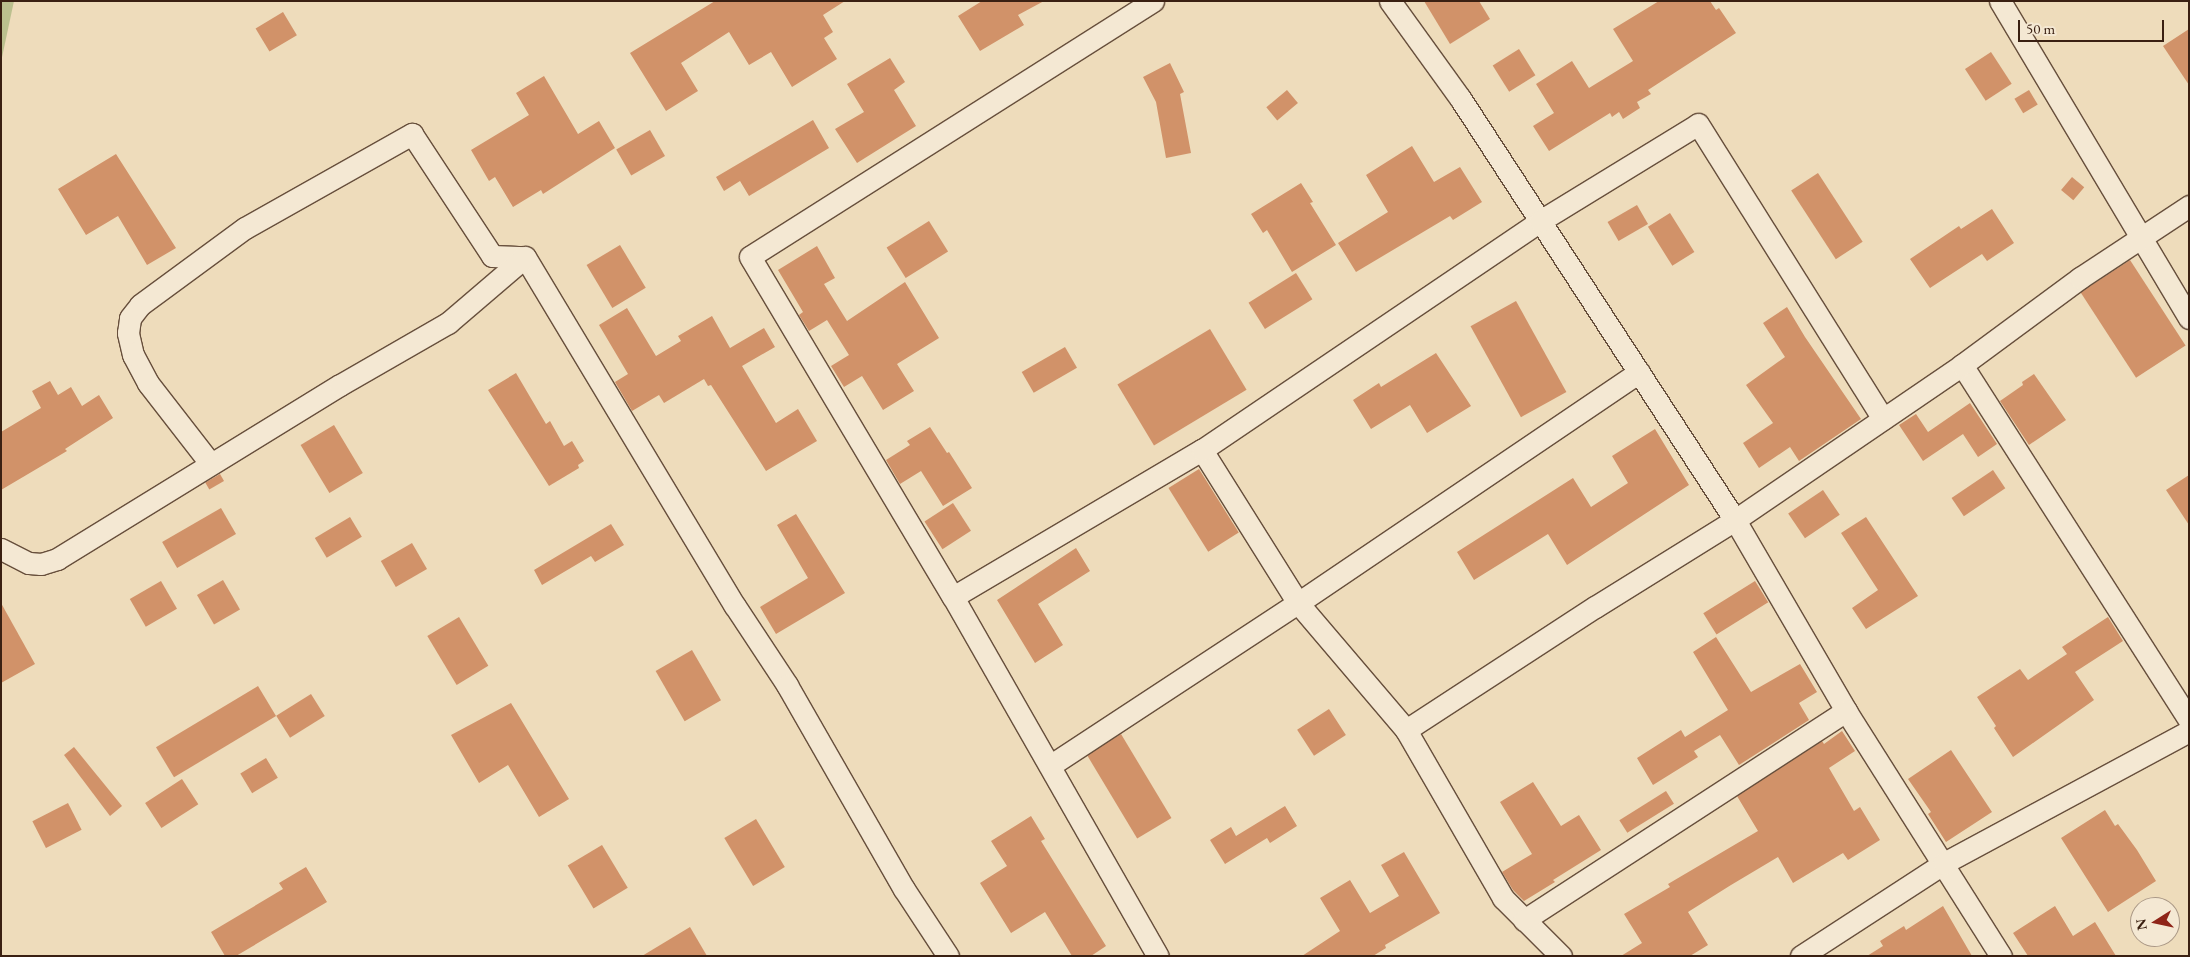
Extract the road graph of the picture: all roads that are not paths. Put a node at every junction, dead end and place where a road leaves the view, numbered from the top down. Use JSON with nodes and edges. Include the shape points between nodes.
{"nodes":[{"id":1,"x":1153,"y":1,"type":"edge"},
{"id":2,"x":1390,"y":1,"type":"edge"},
{"id":3,"x":2000,"y":1,"type":"edge"},
{"id":4,"x":2189,"y":206,"type":"edge"},
{"id":5,"x":1540,"y":221,"type":"junction"},
{"id":6,"x":2140,"y":238,"type":"junction"},
{"id":7,"x":525,"y":257,"type":"junction"},
{"id":8,"x":2189,"y":318,"type":"edge"},
{"id":9,"x":1962,"y":364,"type":"junction"},
{"id":10,"x":1639,"y":372,"type":"junction"},
{"id":11,"x":1883,"y":419,"type":"junction"},
{"id":12,"x":1202,"y":450,"type":"junction"},
{"id":13,"x":210,"y":463,"type":"junction"},
{"id":14,"x":1735,"y":520,"type":"junction"},
{"id":15,"x":1,"y":549,"type":"edge"},
{"id":16,"x":954,"y":597,"type":"junction"},
{"id":17,"x":1298,"y":603,"type":"junction"},
{"id":18,"x":1846,"y":711,"type":"junction"},
{"id":19,"x":2189,"y":720,"type":"edge"},
{"id":20,"x":1406,"y":730,"type":"junction"},
{"id":21,"x":2189,"y":731,"type":"edge"},
{"id":22,"x":1051,"y":765,"type":"junction"},
{"id":23,"x":1944,"y":863,"type":"junction"},
{"id":24,"x":1524,"y":920,"type":"junction"},
{"id":25,"x":1150,"y":953,"type":"edge"},
{"id":26,"x":948,"y":956,"type":"edge"},
{"id":27,"x":1561,"y":956,"type":"edge"},
{"id":28,"x":1802,"y":956,"type":"edge"},
{"id":29,"x":2001,"y":956,"type":"edge"}],
"edges":[{"from":1,"to":16,"type":"street","via":[[750,256]]},
{"from":2,"to":5,"type":"street","via":[[1460,98]]},
{"from":3,"to":6,"type":"street"},
{"from":4,"to":6,"type":"street"},
{"from":5,"to":10,"type":"street"},
{"from":5,"to":11,"type":"street","via":[[1698,124]]},
{"from":5,"to":12,"type":"street"},
{"from":6,"to":8,"type":"street"},
{"from":6,"to":9,"type":"street"},
{"from":7,"to":13,"type":"street","via":[[448,323]]},
{"from":7,"to":13,"type":"street","via":[[492,256],[412,134],[245,228],[140,305],[130,318],[128,333],[137,362],[154,390]]},
{"from":7,"to":26,"type":"street","via":[[735,606],[787,685],[904,889]]},
{"from":9,"to":11,"type":"street"},
{"from":9,"to":19,"type":"street"},
{"from":10,"to":14,"type":"street"},
{"from":10,"to":17,"type":"street"},
{"from":11,"to":14,"type":"street"},
{"from":12,"to":16,"type":"street"},
{"from":12,"to":17,"type":"street"},
{"from":13,"to":15,"type":"street","via":[[58,559],[29,563]]},
{"from":14,"to":18,"type":"street"},
{"from":14,"to":20,"type":"street"},
{"from":16,"to":22,"type":"street"},
{"from":17,"to":20,"type":"street"},
{"from":17,"to":22,"type":"street"},
{"from":18,"to":23,"type":"street"},
{"from":18,"to":24,"type":"street"},
{"from":20,"to":24,"type":"street","via":[[1503,898]]},
{"from":21,"to":23,"type":"street"},
{"from":22,"to":25,"type":"street"},
{"from":23,"to":28,"type":"street"},
{"from":23,"to":29,"type":"street"},
{"from":24,"to":27,"type":"street"}]}
